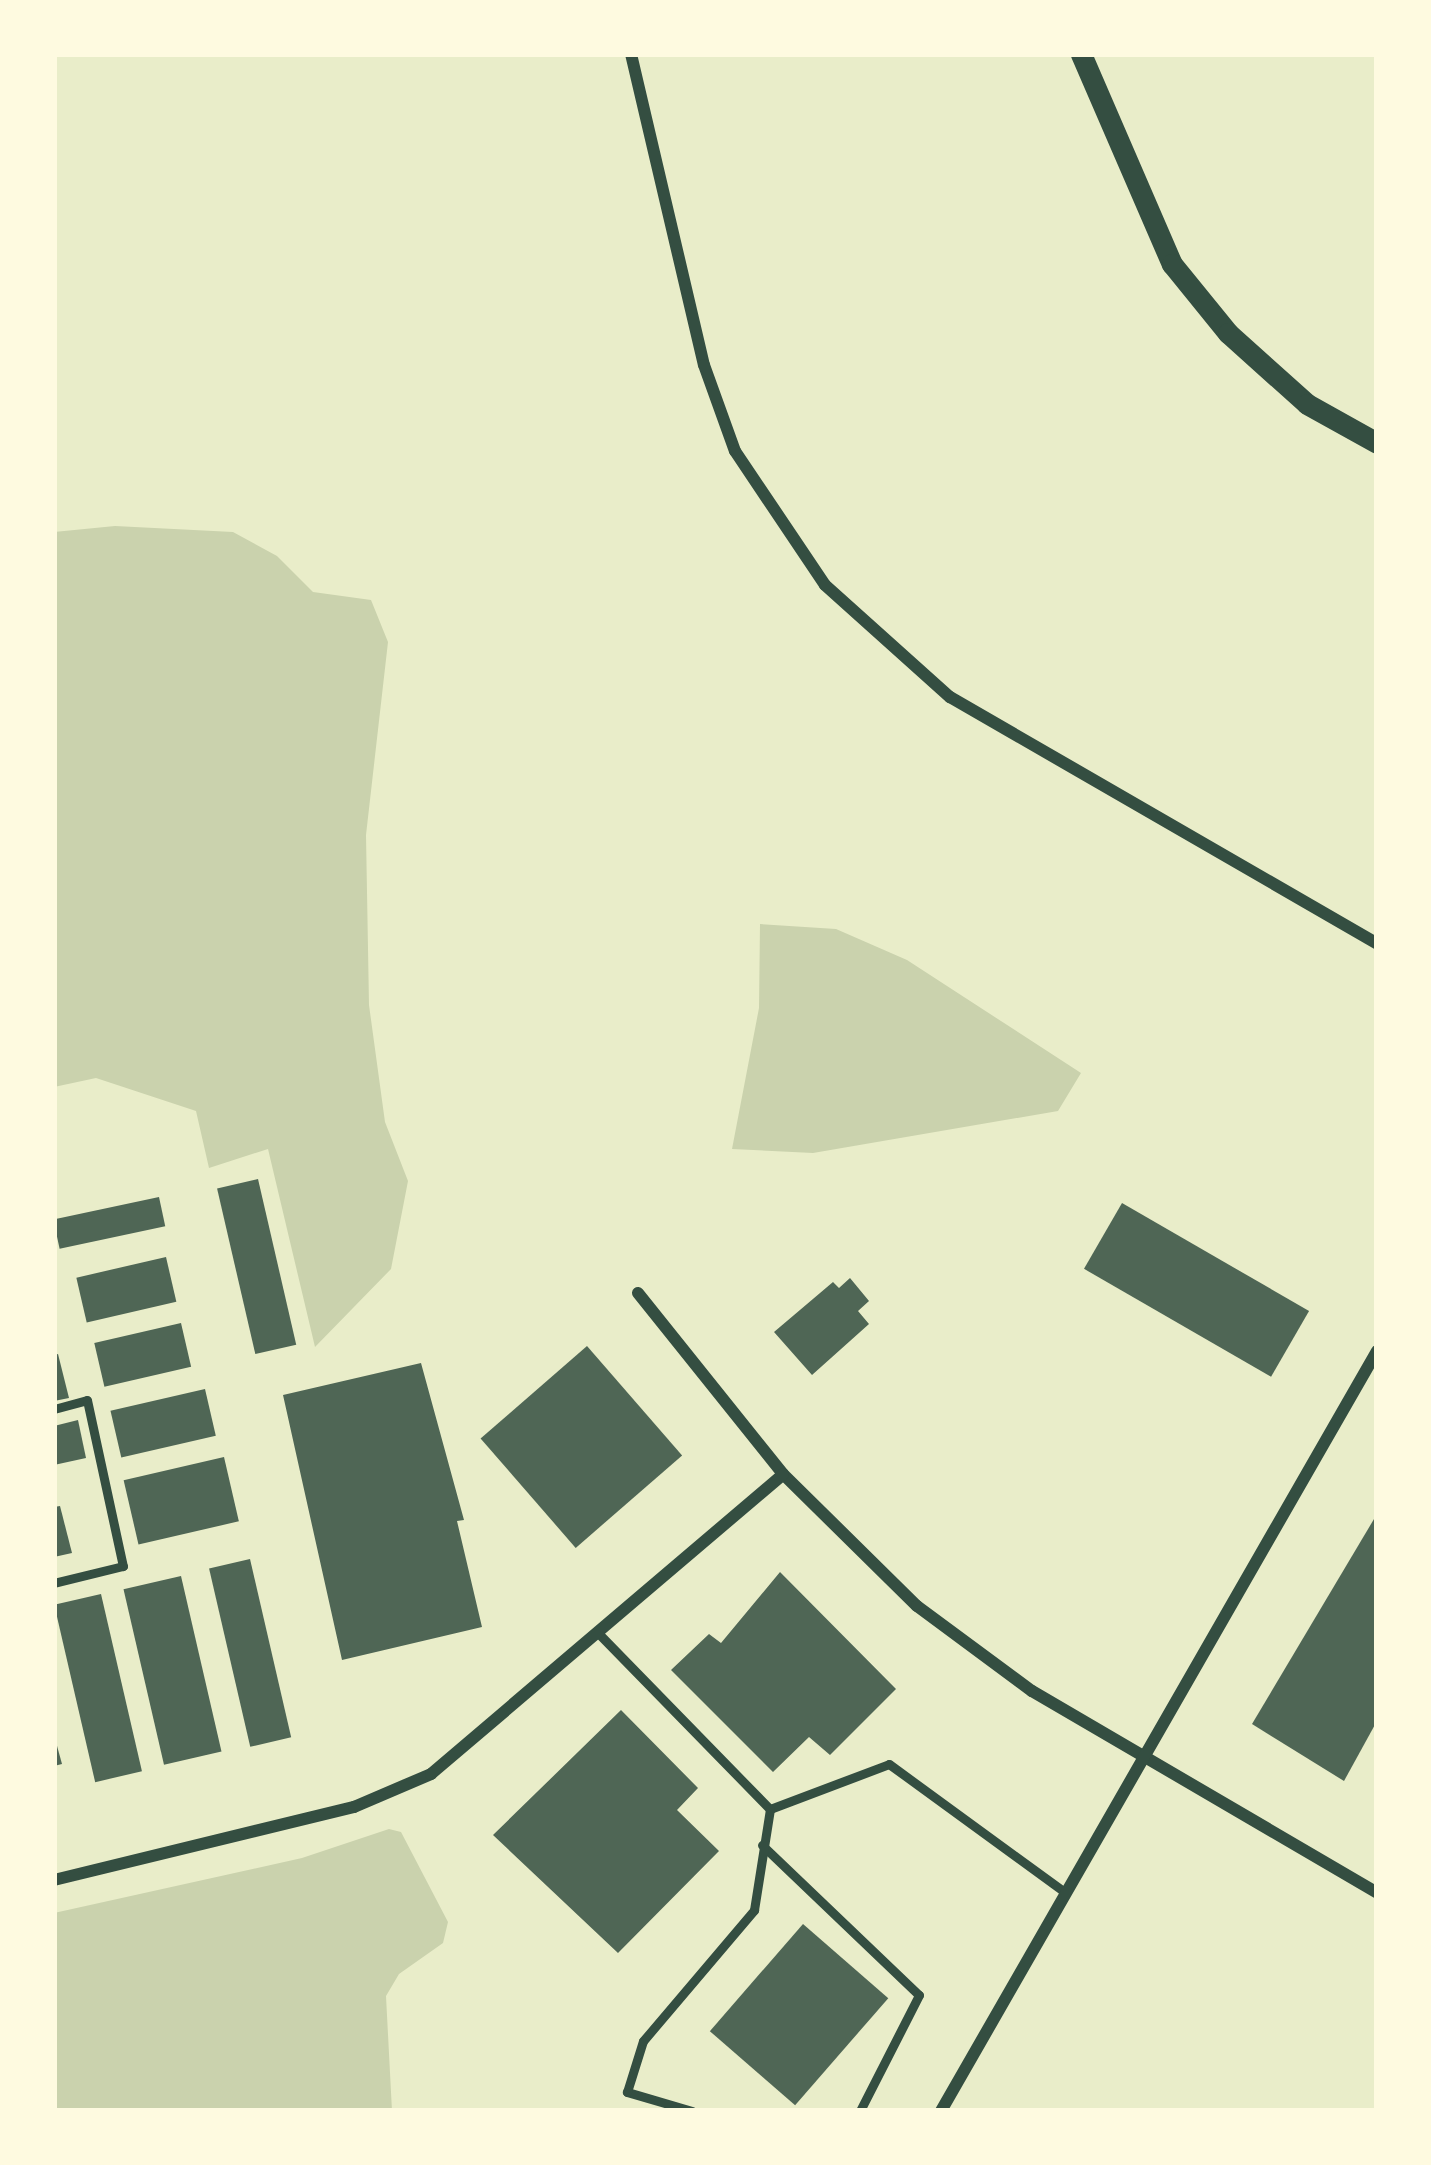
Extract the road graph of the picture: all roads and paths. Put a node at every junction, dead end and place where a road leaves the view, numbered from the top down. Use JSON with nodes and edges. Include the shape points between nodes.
{"nodes":[{"id":1,"x":632,"y":54,"type":"edge"},
{"id":2,"x":1081,"y":54,"type":"edge"},
{"id":3,"x":1377,"y":443,"type":"edge"},
{"id":4,"x":1377,"y":944,"type":"edge"},
{"id":5,"x":638,"y":1293,"type":"dead end"},
{"id":6,"x":1377,"y":1351,"type":"edge"},
{"id":7,"x":54,"y":1408,"type":"edge"},
{"id":8,"x":783,"y":1474,"type":"junction"},
{"id":9,"x":54,"y":1583,"type":"edge"},
{"id":10,"x":600,"y":1635,"type":"junction"},
{"id":11,"x":1140,"y":1755,"type":"junction"},
{"id":12,"x":770,"y":1809,"type":"junction"},
{"id":13,"x":762,"y":1846,"type":"junction"},
{"id":14,"x":54,"y":1880,"type":"edge"},
{"id":15,"x":1063,"y":1891,"type":"junction"},
{"id":16,"x":1377,"y":1894,"type":"edge"},
{"id":17,"x":692,"y":2111,"type":"edge"},
{"id":18,"x":860,"y":2111,"type":"edge"},
{"id":19,"x":941,"y":2111,"type":"edge"}],
"edges":[{"from":1,"to":4,"type":"street","via":[[704,365],[735,451],[825,586],[950,698]]},
{"from":2,"to":3,"type":"street","via":[[1172,264],[1228,333],[1307,404]]},
{"from":5,"to":8,"type":"street"},
{"from":6,"to":11,"type":"street"},
{"from":7,"to":9,"type":"lane","via":[[87,1400],[123,1566]]},
{"from":8,"to":10,"type":"street"},
{"from":8,"to":11,"type":"street","via":[[917,1606],[1032,1691]]},
{"from":10,"to":12,"type":"lane"},
{"from":10,"to":14,"type":"street","via":[[431,1774],[354,1807]]},
{"from":11,"to":15,"type":"street"},
{"from":11,"to":16,"type":"street"},
{"from":12,"to":13,"type":"lane"},
{"from":12,"to":15,"type":"lane","via":[[889,1764]]},
{"from":13,"to":17,"type":"lane","via":[[754,1910],[643,2041],[627,2092]]},
{"from":13,"to":18,"type":"lane","via":[[919,1995]]},
{"from":15,"to":19,"type":"street"}]}
